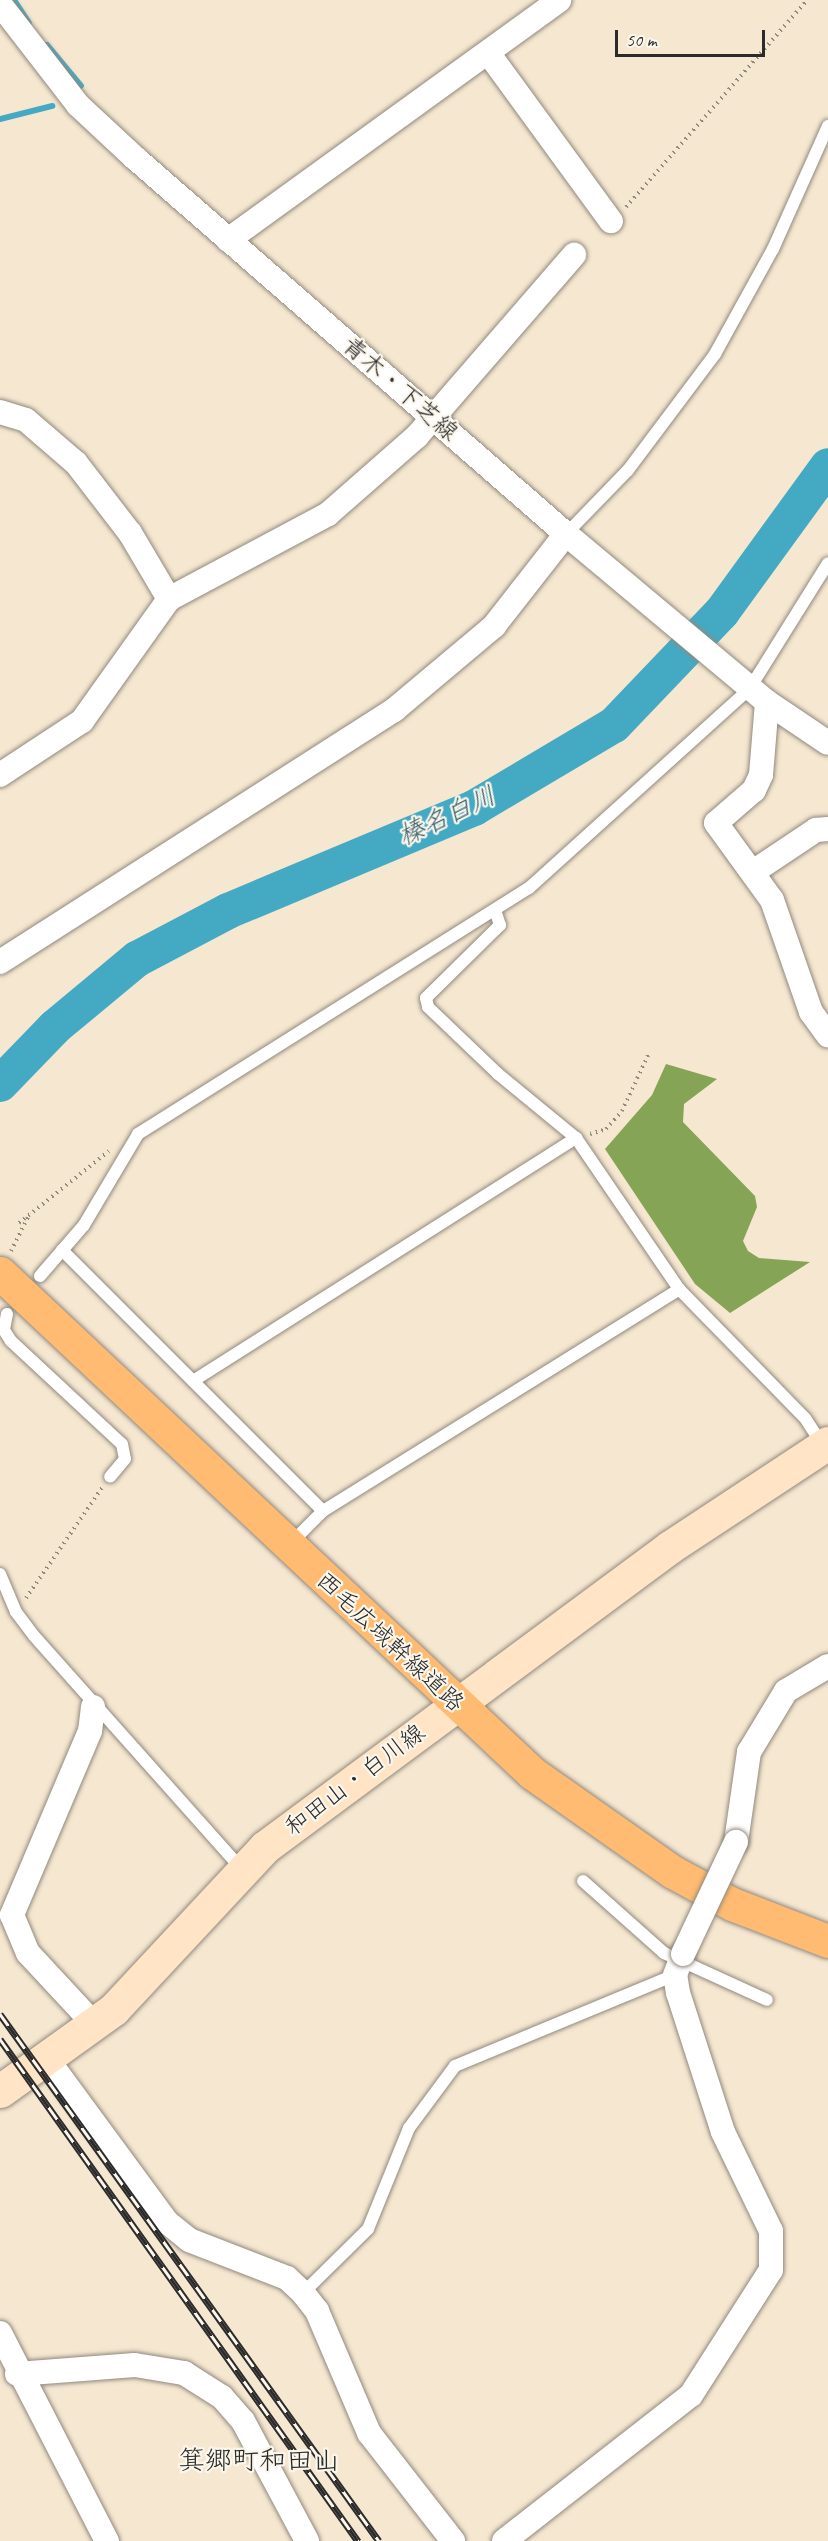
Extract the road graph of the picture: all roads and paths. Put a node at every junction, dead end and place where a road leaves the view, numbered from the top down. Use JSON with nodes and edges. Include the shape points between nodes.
{"nodes":[{"id":1,"x":559,"y":0,"type":"edge"},
{"id":2,"x":807,"y":0,"type":"edge"},
{"id":3,"x":0,"y":4,"type":"edge"},
{"id":4,"x":529,"y":9,"type":"edge"},
{"id":5,"x":489,"y":54,"type":"junction"},
{"id":6,"x":828,"y":126,"type":"edge"},
{"id":7,"x":611,"y":221,"type":"joint"},
{"id":8,"x":228,"y":240,"type":"junction"},
{"id":9,"x":574,"y":255,"type":"dead end"},
{"id":10,"x":0,"y":412,"type":"edge"},
{"id":11,"x":434,"y":418,"type":"junction"},
{"id":12,"x":575,"y":541,"type":"junction"},
{"id":13,"x":828,"y":563,"type":"edge"},
{"id":14,"x":169,"y":598,"type":"junction"},
{"id":15,"x":750,"y":688,"type":"junction"},
{"id":16,"x":828,"y":743,"type":"edge"},
{"id":17,"x":0,"y":775,"type":"edge"},
{"id":18,"x":828,"y":829,"type":"edge"},
{"id":19,"x":753,"y":872,"type":"junction"},
{"id":20,"x":496,"y":913,"type":"junction"},
{"id":21,"x":0,"y":962,"type":"edge"},
{"id":22,"x":828,"y":1035,"type":"edge"},
{"id":23,"x":649,"y":1053,"type":"dead end"},
{"id":24,"x":138,"y":1134,"type":"junction"},
{"id":25,"x":576,"y":1138,"type":"junction"},
{"id":26,"x":31,"y":1212,"type":"junction"},
{"id":27,"x":19,"y":1223,"type":"dead end"},
{"id":28,"x":62,"y":1250,"type":"junction"},
{"id":29,"x":5,"y":1262,"type":"edge"},
{"id":30,"x":40,"y":1276,"type":"dead end"},
{"id":31,"x":679,"y":1289,"type":"junction"},
{"id":32,"x":7,"y":1314,"type":"dead end"},
{"id":33,"x":194,"y":1381,"type":"junction"},
{"id":34,"x":826,"y":1445,"type":"edge"},
{"id":35,"x":110,"y":1477,"type":"joint"},
{"id":36,"x":323,"y":1511,"type":"junction"},
{"id":37,"x":288,"y":1546,"type":"junction"},
{"id":38,"x":0,"y":1574,"type":"edge"},
{"id":39,"x":16,"y":1612,"type":"junction"},
{"id":40,"x":828,"y":1666,"type":"edge"},
{"id":41,"x":458,"y":1706,"type":"junction"},
{"id":42,"x":93,"y":1707,"type":"junction"},
{"id":43,"x":242,"y":1869,"type":"junction"},
{"id":44,"x":583,"y":1881,"type":"dead end"},
{"id":45,"x":828,"y":1941,"type":"edge"},
{"id":46,"x":679,"y":1964,"type":"junction"},
{"id":47,"x":767,"y":2000,"type":"dead end"},
{"id":48,"x":94,"y":2024,"type":"junction"},
{"id":49,"x":48,"y":2060,"type":"junction"},
{"id":50,"x":0,"y":2091,"type":"edge"},
{"id":51,"x":303,"y":2293,"type":"junction"},
{"id":52,"x":0,"y":2332,"type":"edge"},
{"id":53,"x":17,"y":2374,"type":"junction"},
{"id":54,"x":107,"y":2541,"type":"edge"},
{"id":55,"x":307,"y":2541,"type":"edge"},
{"id":56,"x":453,"y":2541,"type":"edge"},
{"id":57,"x":504,"y":2541,"type":"edge"}],
"edges":[{"from":1,"to":4,"type":"street"},
{"from":2,"to":7,"type":"path","via":[[661,172]]},
{"from":3,"to":8,"type":"street","name":"青木・下芝線","via":[[78,105]]},
{"from":4,"to":5,"type":"street"},
{"from":5,"to":7,"type":"street"},
{"from":5,"to":8,"type":"street"},
{"from":6,"to":12,"type":"lane","via":[[773,249],[715,354]]},
{"from":8,"to":11,"type":"street","name":"青木・下芝線"},
{"from":9,"to":11,"type":"street"},
{"from":10,"to":14,"type":"street","via":[[26,420],[76,463],[130,533]]},
{"from":11,"to":12,"type":"street","name":"青木・下芝線"},
{"from":11,"to":14,"type":"street","via":[[328,514]]},
{"from":12,"to":15,"type":"street","name":"青木・下芝線"},
{"from":12,"to":21,"type":"street","via":[[494,626],[394,710]]},
{"from":13,"to":15,"type":"lane"},
{"from":14,"to":17,"type":"street","via":[[82,721]]},
{"from":15,"to":16,"type":"street","name":"青木・下芝線"},
{"from":15,"to":19,"type":"street","via":[[761,776],[754,790],[716,823]]},
{"from":15,"to":20,"type":"lane"},
{"from":18,"to":19,"type":"street","via":[[816,830]]},
{"from":19,"to":22,"type":"street","via":[[772,900],[811,1012]]},
{"from":20,"to":24,"type":"lane"},
{"from":20,"to":25,"type":"lane","via":[[500,925],[426,998],[428,1006],[498,1074]]},
{"from":23,"to":25,"type":"path","via":[[622,1112],[606,1129]]},
{"from":24,"to":26,"type":"path","via":[[93,1160]]},
{"from":24,"to":28,"type":"lane"},
{"from":25,"to":31,"type":"lane"},
{"from":25,"to":33,"type":"lane"},
{"from":26,"to":27,"type":"path"},
{"from":26,"to":29,"type":"path"},
{"from":28,"to":30,"type":"lane"},
{"from":28,"to":33,"type":"lane"},
{"from":29,"to":37,"type":"main road","name":"西毛広域幹線道路"},
{"from":31,"to":34,"type":"lane","via":[[805,1418]]},
{"from":31,"to":36,"type":"lane"},
{"from":32,"to":35,"type":"lane","via":[[4,1330],[11,1341],[122,1444],[125,1459]]},
{"from":33,"to":36,"type":"lane"},
{"from":34,"to":41,"type":"street","name":"和田山・白川線","via":[[670,1547]]},
{"from":35,"to":39,"type":"path"},
{"from":36,"to":37,"type":"lane"},
{"from":37,"to":41,"type":"main road","name":"西毛広域幹線道路"},
{"from":38,"to":39,"type":"lane"},
{"from":39,"to":42,"type":"lane"},
{"from":40,"to":46,"type":"street","bridge":true,"via":[[786,1691],[749,1752],[736,1842]]},
{"from":41,"to":43,"type":"street","name":"和田山・白川線"},
{"from":41,"to":45,"type":"main road","name":"西毛広域幹線道路","via":[[582,1812],[673,1872],[732,1904]]},
{"from":42,"to":43,"type":"lane"},
{"from":42,"to":48,"type":"street","via":[[90,1731],[12,1915],[28,1953]]},
{"from":43,"to":48,"type":"street","name":"和田山・白川線"},
{"from":44,"to":46,"type":"lane","via":[[638,1933]]},
{"from":46,"to":47,"type":"lane"},
{"from":46,"to":51,"type":"lane","via":[[455,2066],[409,2128],[368,2229]]},
{"from":46,"to":57,"type":"street","via":[[723,2132],[771,2231],[771,2270],[691,2395]]},
{"from":48,"to":49,"type":"street","name":"和田山・白川線"},
{"from":49,"to":50,"type":"street","name":"和田山・白川線"},
{"from":49,"to":51,"type":"street","via":[[167,2222],[189,2240],[287,2278]]},
{"from":51,"to":56,"type":"street","via":[[317,2311],[369,2433]]},
{"from":52,"to":53,"type":"street"},
{"from":53,"to":54,"type":"street"},
{"from":53,"to":55,"type":"street","via":[[135,2365],[184,2373],[222,2397],[243,2421]]}]}
